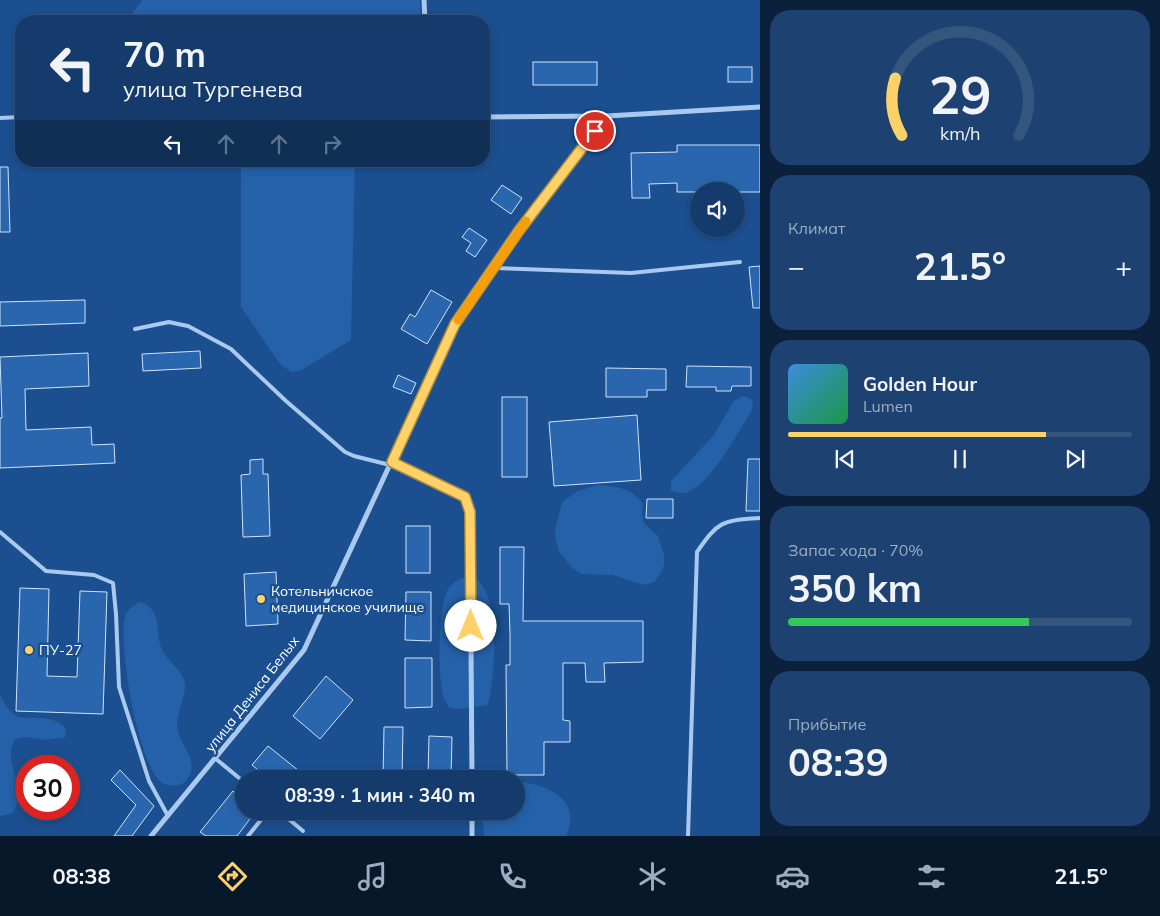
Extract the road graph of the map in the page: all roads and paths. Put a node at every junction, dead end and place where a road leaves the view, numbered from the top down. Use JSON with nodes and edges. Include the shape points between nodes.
{"nodes":[{"id":1,"x":424,"y":0,"type":"edge"},
{"id":2,"x":425,"y":15,"type":"edge"},
{"id":3,"x":760,"y":107,"type":"edge"},
{"id":4,"x":606,"y":116,"type":"junction"},
{"id":5,"x":15,"y":117,"type":"edge"},
{"id":6,"x":490,"y":117,"type":"edge"},
{"id":7,"x":0,"y":118,"type":"edge"},
{"id":8,"x":740,"y":262,"type":"dead end"},
{"id":9,"x":494,"y":268,"type":"junction"},
{"id":10,"x":135,"y":329,"type":"dead end"},
{"id":11,"x":391,"y":463,"type":"junction"},
{"id":12,"x":760,"y":518,"type":"edge"},
{"id":13,"x":0,"y":532,"type":"edge"},
{"id":14,"x":216,"y":759,"type":"junction"},
{"id":15,"x":472,"y":770,"type":"edge"},
{"id":16,"x":235,"y":775,"type":"edge"},
{"id":17,"x":168,"y":816,"type":"junction"},
{"id":18,"x":261,"y":820,"type":"edge"},
{"id":19,"x":290,"y":820,"type":"edge"},
{"id":20,"x":472,"y":820,"type":"edge"},
{"id":21,"x":303,"y":831,"type":"dead end"},
{"id":22,"x":151,"y":836,"type":"edge"},
{"id":23,"x":248,"y":836,"type":"edge"},
{"id":24,"x":472,"y":836,"type":"edge"},
{"id":25,"x":688,"y":836,"type":"edge"}],
"edges":[{"from":1,"to":2,"type":"street"},
{"from":3,"to":4,"type":"street"},
{"from":4,"to":6,"type":"street"},
{"from":4,"to":9,"type":"street","name":"улица Дениса Белых"},
{"from":5,"to":7,"type":"lane"},
{"from":8,"to":9,"type":"lane","via":[[632,273]]},
{"from":9,"to":11,"type":"street","name":"улица Дениса Белых","via":[[455,324]]},
{"from":10,"to":11,"type":"lane","via":[[169,322],[188,326],[211,338],[231,349],[345,452]]},
{"from":11,"to":14,"type":"street","name":"улица Дениса Белых","via":[[304,650]]},
{"from":11,"to":15,"type":"street","via":[[465,497],[470,512]]},
{"from":12,"to":25,"type":"lane","via":[[728,520],[711,531],[697,552]]},
{"from":13,"to":17,"type":"lane","via":[[46,571],[94,575],[113,583],[119,687],[149,781]]},
{"from":14,"to":16,"type":"lane"},
{"from":14,"to":17,"type":"street","name":"улица Дениса Белых"},
{"from":17,"to":22,"type":"street","name":"улица Дениса Белых"},
{"from":18,"to":23,"type":"lane"},
{"from":19,"to":21,"type":"lane"},
{"from":20,"to":24,"type":"street"}]}
